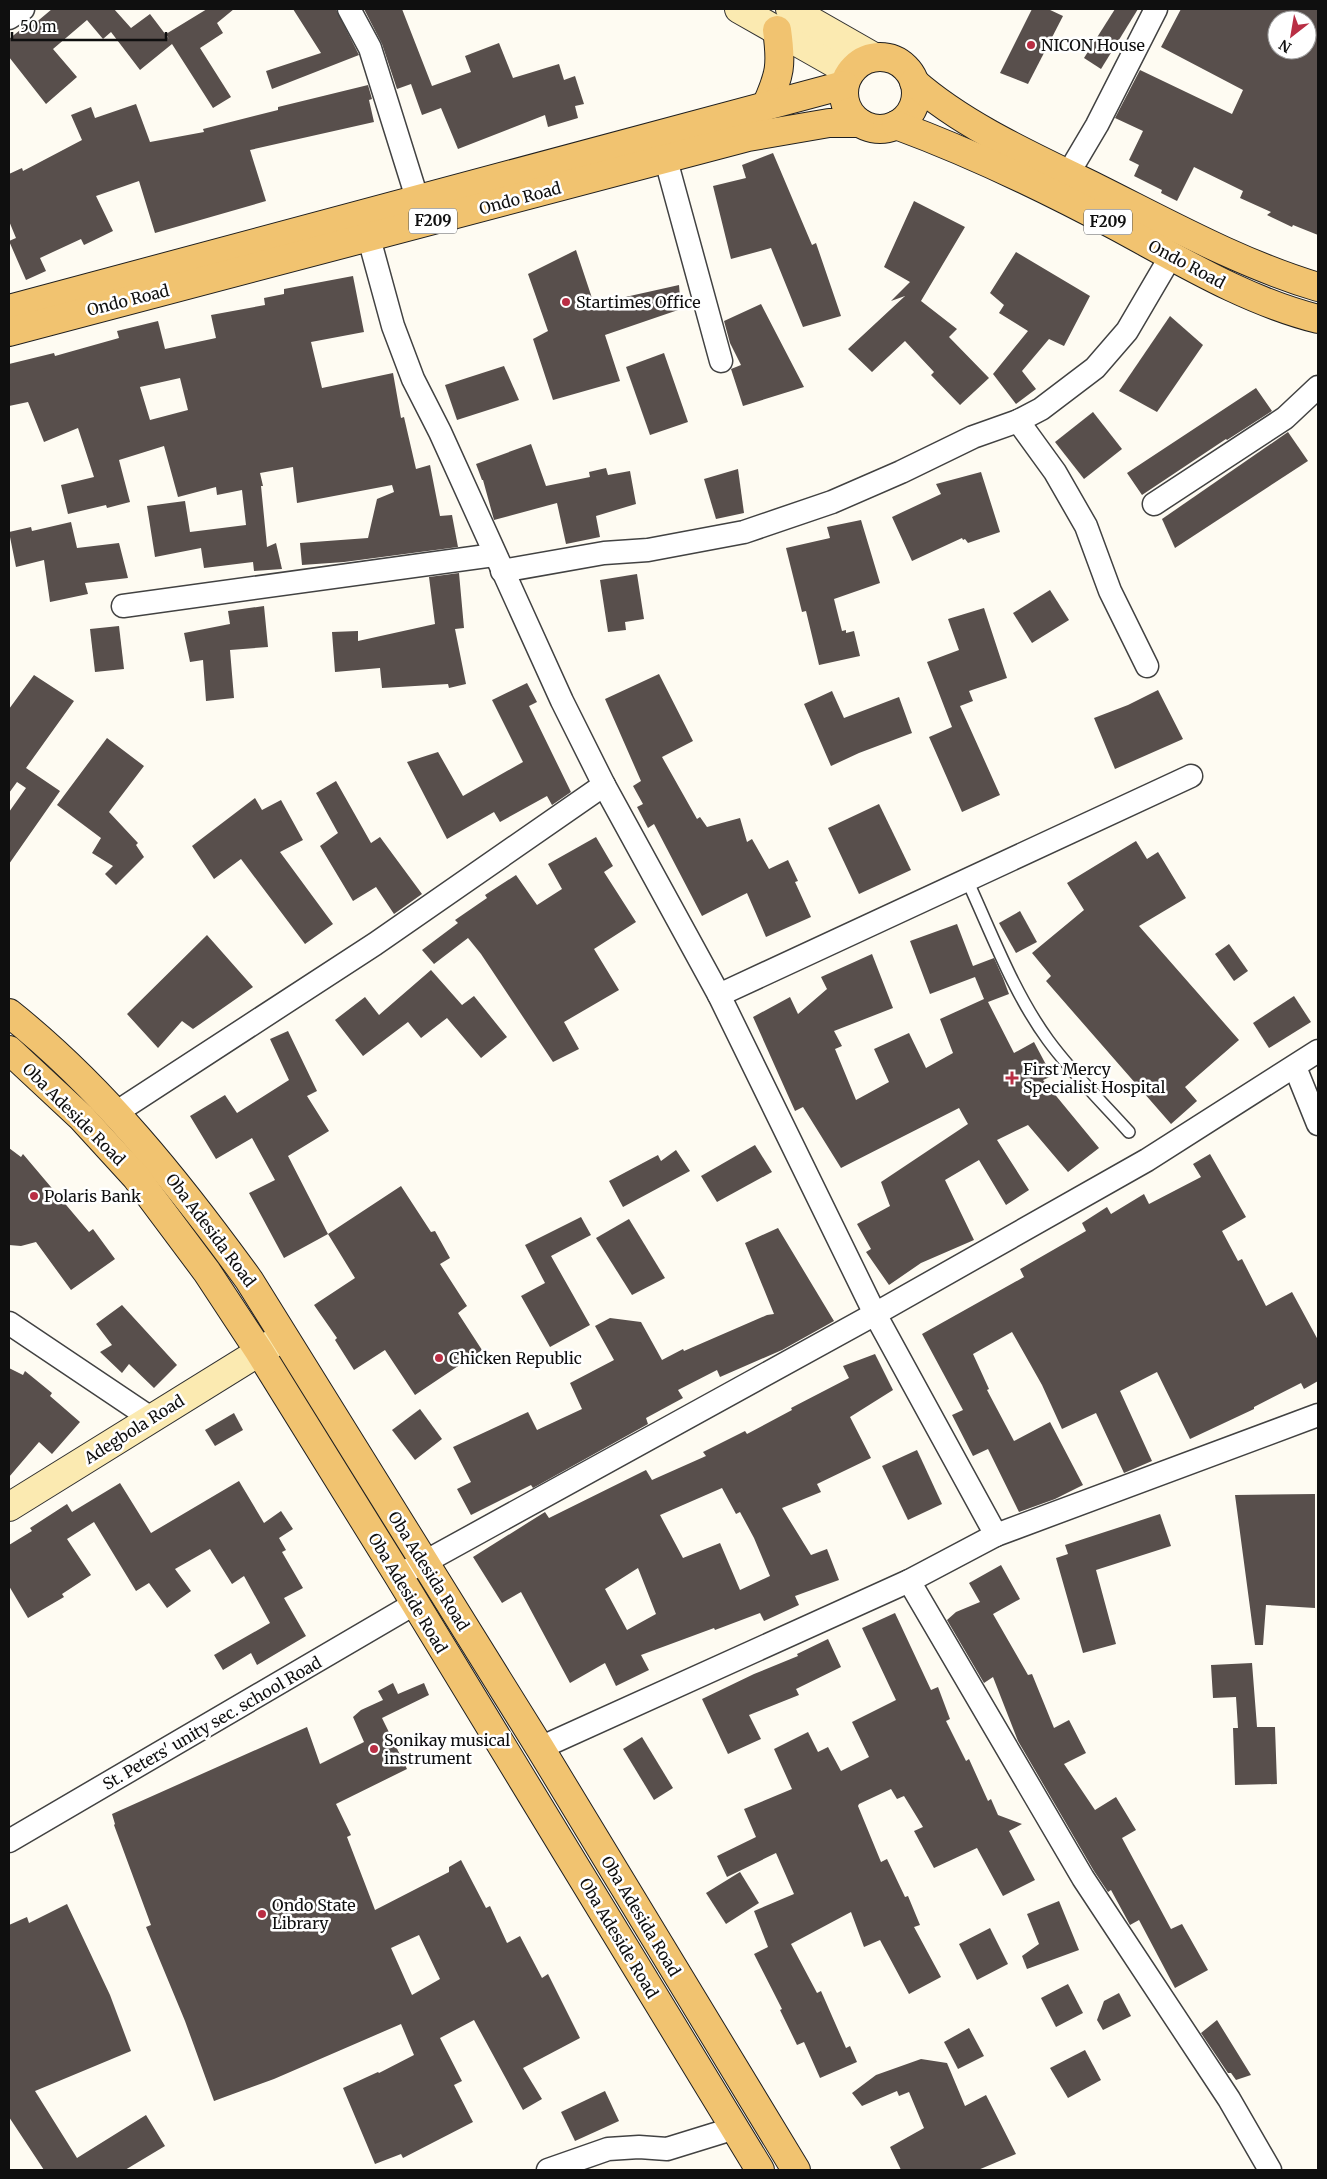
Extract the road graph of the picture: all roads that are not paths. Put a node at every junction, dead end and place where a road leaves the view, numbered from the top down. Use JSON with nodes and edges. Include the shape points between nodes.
{"nodes":[{"id":1,"x":23,"y":9,"type":"edge"},
{"id":2,"x":349,"y":9,"type":"edge"},
{"id":3,"x":738,"y":9,"type":"edge"},
{"id":4,"x":1156,"y":9,"type":"edge"},
{"id":5,"x":9,"y":18,"type":"edge"},
{"id":6,"x":784,"y":20,"type":"edge"},
{"id":7,"x":874,"y":57,"type":"junction"},
{"id":8,"x":847,"y":78,"type":"junction"},
{"id":9,"x":914,"y":82,"type":"junction"},
{"id":10,"x":766,"y":106,"type":"junction"},
{"id":11,"x":860,"y":123,"type":"junction"},
{"id":12,"x":896,"y":125,"type":"junction"},
{"id":13,"x":666,"y":160,"type":"junction"},
{"id":14,"x":1068,"y":174,"type":"junction"},
{"id":15,"x":417,"y":198,"type":"junction"},
{"id":16,"x":365,"y":226,"type":"junction"},
{"id":17,"x":1171,"y":256,"type":"junction"},
{"id":18,"x":1318,"y":287,"type":"edge"},
{"id":19,"x":9,"y":309,"type":"edge"},
{"id":20,"x":1318,"y":319,"type":"edge"},
{"id":21,"x":9,"y":332,"type":"edge"},
{"id":22,"x":721,"y":361,"type":"dead end"},
{"id":23,"x":1318,"y":387,"type":"edge"},
{"id":24,"x":1018,"y":421,"type":"junction"},
{"id":25,"x":1154,"y":504,"type":"dead end"},
{"id":26,"x":498,"y":563,"type":"junction"},
{"id":27,"x":122,"y":606,"type":"dead end"},
{"id":28,"x":1147,"y":666,"type":"dead end"},
{"id":29,"x":1191,"y":776,"type":"dead end"},
{"id":30,"x":604,"y":785,"type":"junction"},
{"id":31,"x":967,"y":880,"type":"junction"},
{"id":32,"x":719,"y":995,"type":"junction"},
{"id":33,"x":9,"y":1013,"type":"edge"},
{"id":34,"x":9,"y":1050,"type":"edge"},
{"id":35,"x":1318,"y":1051,"type":"edge"},
{"id":36,"x":1295,"y":1067,"type":"junction"},
{"id":37,"x":117,"y":1112,"type":"junction"},
{"id":38,"x":1318,"y":1124,"type":"edge"},
{"id":39,"x":1129,"y":1132,"type":"dead end"},
{"id":40,"x":875,"y":1314,"type":"junction"},
{"id":41,"x":9,"y":1323,"type":"edge"},
{"id":42,"x":285,"y":1336,"type":"junction"},
{"id":43,"x":260,"y":1351,"type":"junction"},
{"id":44,"x":1318,"y":1415,"type":"edge"},
{"id":45,"x":152,"y":1419,"type":"junction"},
{"id":46,"x":9,"y":1507,"type":"edge"},
{"id":47,"x":996,"y":1535,"type":"junction"},
{"id":48,"x":423,"y":1563,"type":"junction"},
{"id":49,"x":398,"y":1575,"type":"junction"},
{"id":50,"x":909,"y":1581,"type":"junction"},
{"id":51,"x":414,"y":1604,"type":"junction"},
{"id":52,"x":540,"y":1748,"type":"junction"},
{"id":53,"x":9,"y":1841,"type":"edge"},
{"id":54,"x":735,"y":2128,"type":"junction"},
{"id":55,"x":548,"y":2170,"type":"edge"},
{"id":56,"x":760,"y":2170,"type":"edge"},
{"id":57,"x":796,"y":2170,"type":"edge"},
{"id":58,"x":1270,"y":2170,"type":"edge"}],
"edges":[{"from":1,"to":5,"type":"street"},
{"from":2,"to":15,"type":"street","via":[[370,48]]},
{"from":3,"to":6,"type":"street"},
{"from":4,"to":14,"type":"street","via":[[1097,125]]},
{"from":6,"to":7,"type":"street"},
{"from":6,"to":8,"type":"street"},
{"from":6,"to":10,"type":"main road","via":[[780,71]]},
{"from":7,"to":8,"type":"main road","number":"F209","via":[[856,65]]},
{"from":7,"to":9,"type":"main road","number":"F209","via":[[887,57],[898,62],[908,70]]},
{"from":8,"to":10,"type":"main road","name":"Ondo Road","number":"F209"},
{"from":8,"to":11,"type":"main road","via":[[846,106]]},
{"from":9,"to":12,"type":"main road","via":[[913,107]]},
{"from":9,"to":14,"type":"main road","name":"Ondo Road","number":"F209","via":[[935,100],[977,126]]},
{"from":10,"to":15,"type":"main road","name":"Ondo Road","number":"F209"},
{"from":11,"to":12,"type":"main road","number":"F209","via":[[872,128]]},
{"from":11,"to":13,"type":"main road","name":"Ondo Road","number":"F209","via":[[829,123],[748,137]]},
{"from":12,"to":17,"type":"main road","name":"Ondo Road","number":"F209","via":[[1022,178]]},
{"from":13,"to":16,"type":"main road","name":"Ondo Road","number":"F209"},
{"from":13,"to":22,"type":"street"},
{"from":14,"to":18,"type":"main road","name":"Ondo Road","number":"F209","via":[[1207,243],[1291,279]]},
{"from":15,"to":16,"type":"main road","name":"Ondo Road","number":"F209"},
{"from":16,"to":19,"type":"main road","name":"Ondo Road","number":"F209"},
{"from":16,"to":21,"type":"main road","name":"Ondo Road","number":"F209"},
{"from":16,"to":26,"type":"street","via":[[393,326],[413,379]]},
{"from":17,"to":20,"type":"main road","name":"Ondo Road","number":"F209","via":[[1234,289]]},
{"from":17,"to":24,"type":"street","via":[[1127,331],[1095,368],[1041,409]]},
{"from":23,"to":25,"type":"street","via":[[1285,418]]},
{"from":24,"to":26,"type":"street","via":[[974,437],[832,502],[744,532],[648,550]]},
{"from":24,"to":28,"type":"street","via":[[1055,472],[1086,526],[1110,591]]},
{"from":26,"to":27,"type":"street"},
{"from":26,"to":30,"type":"street"},
{"from":29,"to":31,"type":"street"},
{"from":30,"to":32,"type":"street"},
{"from":30,"to":37,"type":"street","via":[[374,944]]},
{"from":31,"to":32,"type":"street"},
{"from":31,"to":39,"type":"lane","via":[[1024,1002],[1047,1039]]},
{"from":32,"to":40,"type":"street"},
{"from":33,"to":37,"type":"main road","name":"Oba Adesida Road","via":[[37,1035]]},
{"from":34,"to":43,"type":"main road","name":"Oba Adeside Road","via":[[82,1118],[136,1177],[207,1272]]},
{"from":35,"to":36,"type":"street"},
{"from":36,"to":38,"type":"street"},
{"from":36,"to":40,"type":"street","via":[[1147,1160]]},
{"from":37,"to":42,"type":"main road","name":"Oba Adesida Road","via":[[208,1223]]},
{"from":40,"to":47,"type":"street"},
{"from":40,"to":48,"type":"street"},
{"from":41,"to":45,"type":"street"},
{"from":42,"to":43,"type":"street","name":"Adegbola Road"},
{"from":42,"to":48,"type":"main road","name":"Oba Adesida Road"},
{"from":43,"to":45,"type":"street","name":"Adegbola Road"},
{"from":43,"to":49,"type":"main road","name":"Oba Adeside Road"},
{"from":44,"to":47,"type":"street"},
{"from":45,"to":46,"type":"street","name":"Adegbola Road"},
{"from":47,"to":50,"type":"street"},
{"from":48,"to":49,"type":"street"},
{"from":48,"to":52,"type":"main road","name":"Oba Adesida Road"},
{"from":49,"to":51,"type":"main road","name":"Oba Adeside Road"},
{"from":50,"to":52,"type":"street"},
{"from":50,"to":58,"type":"street","via":[[1083,1878],[1229,2099]]},
{"from":51,"to":53,"type":"street","name":"St. Peters' unity sec. school Road"},
{"from":51,"to":54,"type":"main road","name":"Oba Adeside Road"},
{"from":52,"to":57,"type":"main road","name":"Oba Adesida Road"},
{"from":54,"to":55,"type":"street","via":[[667,2149],[608,2149]]},
{"from":54,"to":56,"type":"main road","name":"Oba Adeside Road"}]}
